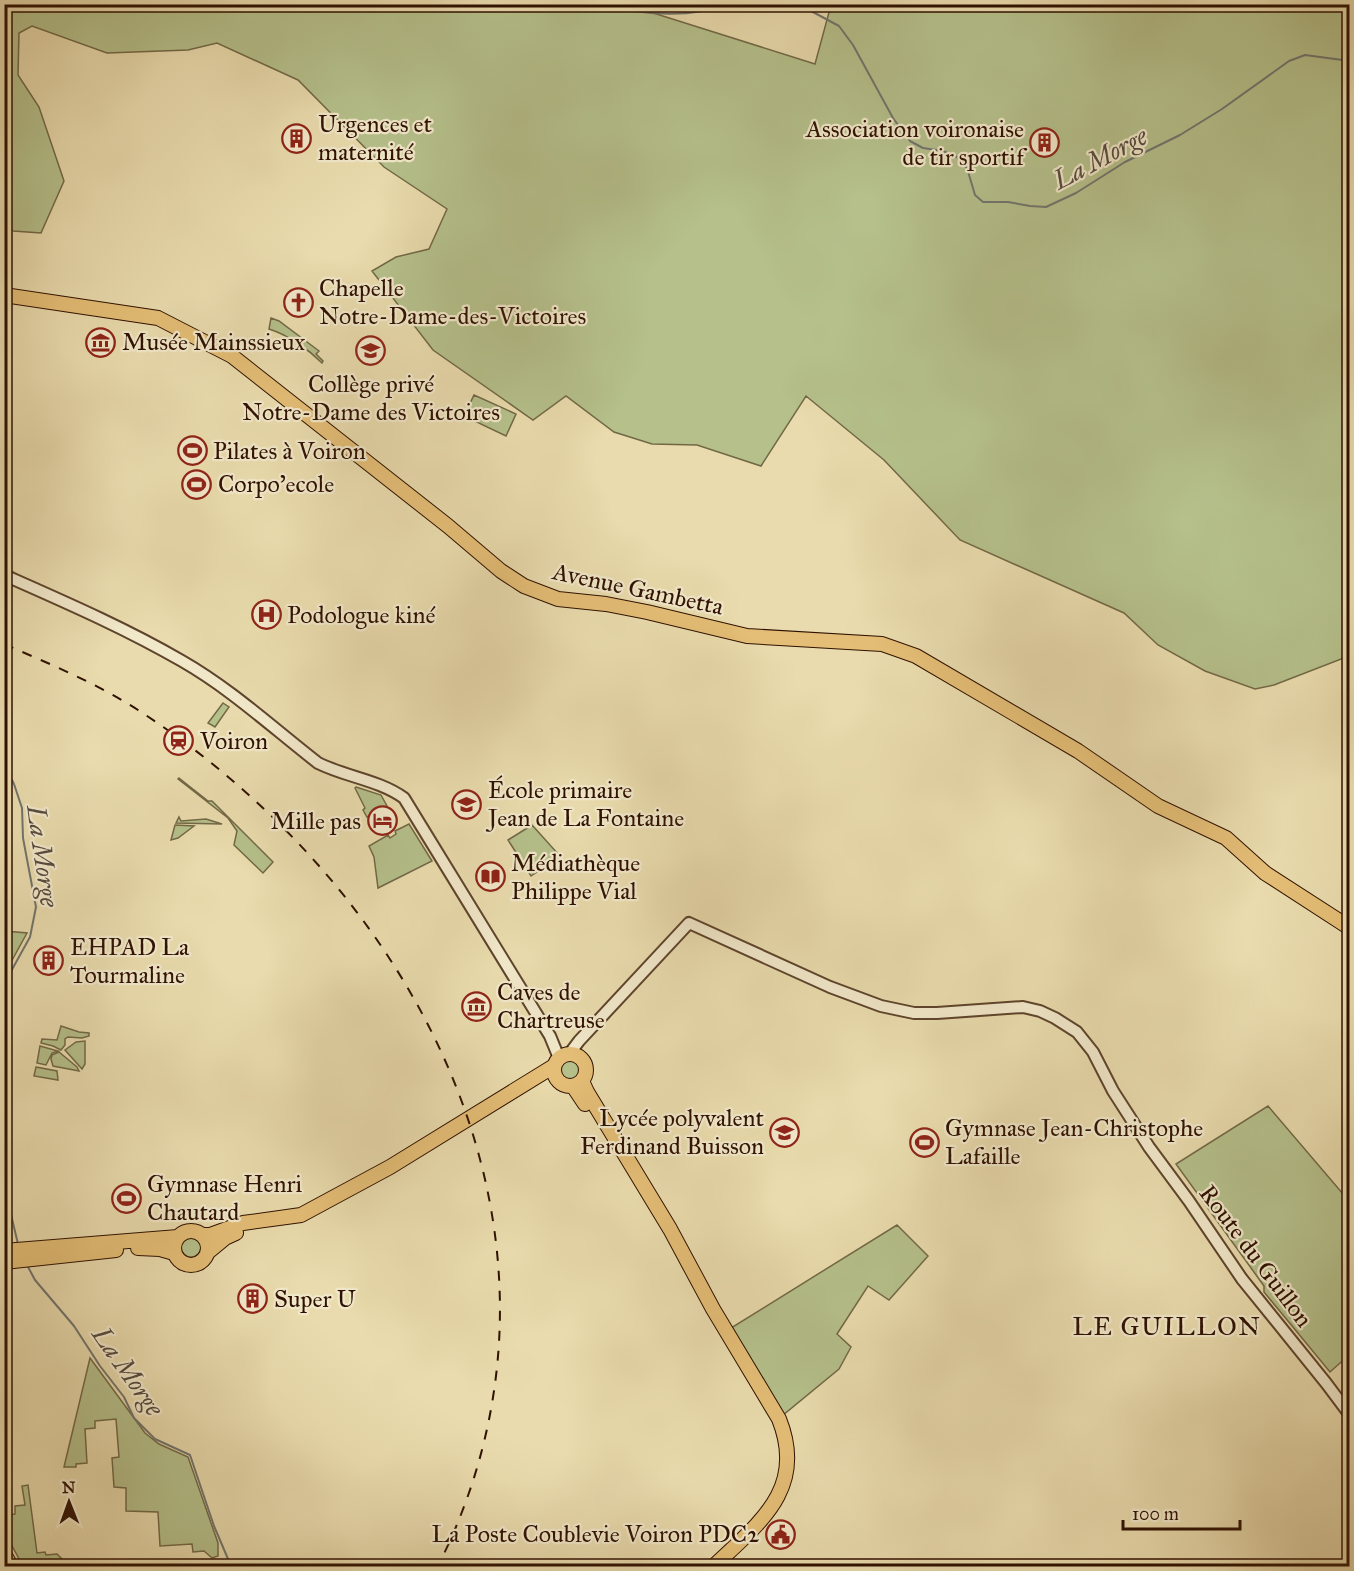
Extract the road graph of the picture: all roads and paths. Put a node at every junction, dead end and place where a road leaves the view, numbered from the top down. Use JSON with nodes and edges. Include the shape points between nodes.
{"nodes":[{"id":1,"x":4,"y":295,"type":"edge"},
{"id":2,"x":4,"y":575,"type":"edge"},
{"id":3,"x":1350,"y":928,"type":"edge"},
{"id":4,"x":564,"y":1061,"type":"junction"},
{"id":5,"x":577,"y":1083,"type":"junction"},
{"id":6,"x":374,"y":1177,"type":"junction"},
{"id":7,"x":202,"y":1235,"type":"junction"},
{"id":8,"x":178,"y":1237,"type":"junction"},
{"id":9,"x":208,"y":1251,"type":"junction"},
{"id":10,"x":174,"y":1253,"type":"junction"},
{"id":11,"x":16,"y":1255,"type":"edge"},
{"id":12,"x":1350,"y":1415,"type":"edge"},
{"id":13,"x":4,"y":1554,"type":"edge"},
{"id":14,"x":11,"y":1566,"type":"edge"},
{"id":15,"x":714,"y":1566,"type":"edge"}],
"edges":[{"from":1,"to":3,"type":"main road","name":"Avenue Gambetta","via":[[167,322],[232,356],[501,571],[525,586],[558,598],[647,612],[747,636],[866,642],[916,656],[1078,751],[1158,806],[1226,838],[1265,873]]},
{"from":2,"to":4,"type":"street","via":[[156,646],[251,709],[318,763],[386,787],[404,798]]},
{"from":4,"to":5,"type":"main road","via":[[561,1083]]},
{"from":4,"to":5,"type":"main road","via":[[586,1066],[585,1077]]},
{"from":4,"to":6,"type":"main road"},
{"from":4,"to":12,"type":"street","name":"Route du Guillon","via":[[689,923],[881,1006],[923,1013],[1023,1007],[1040,1011],[1077,1032],[1085,1041],[1149,1147],[1242,1279]]},
{"from":5,"to":15,"type":"main road","via":[[681,1248],[779,1419],[788,1451],[784,1480],[773,1506]]},
{"from":6,"to":7,"type":"main road","via":[[301,1215],[243,1223]]},
{"from":6,"to":9,"type":"main road","via":[[363,1188],[317,1215],[290,1225],[236,1233]]},
{"from":7,"to":8,"type":"main road","via":[[191,1231]]},
{"from":7,"to":9,"type":"main road"},
{"from":8,"to":10,"type":"main road"},
{"from":8,"to":11,"type":"main road"},
{"from":9,"to":10,"type":"main road","via":[[198,1264],[190,1265]]},
{"from":10,"to":11,"type":"main road","via":[[147,1247]]},
{"from":13,"to":14,"type":"main road"}]}
